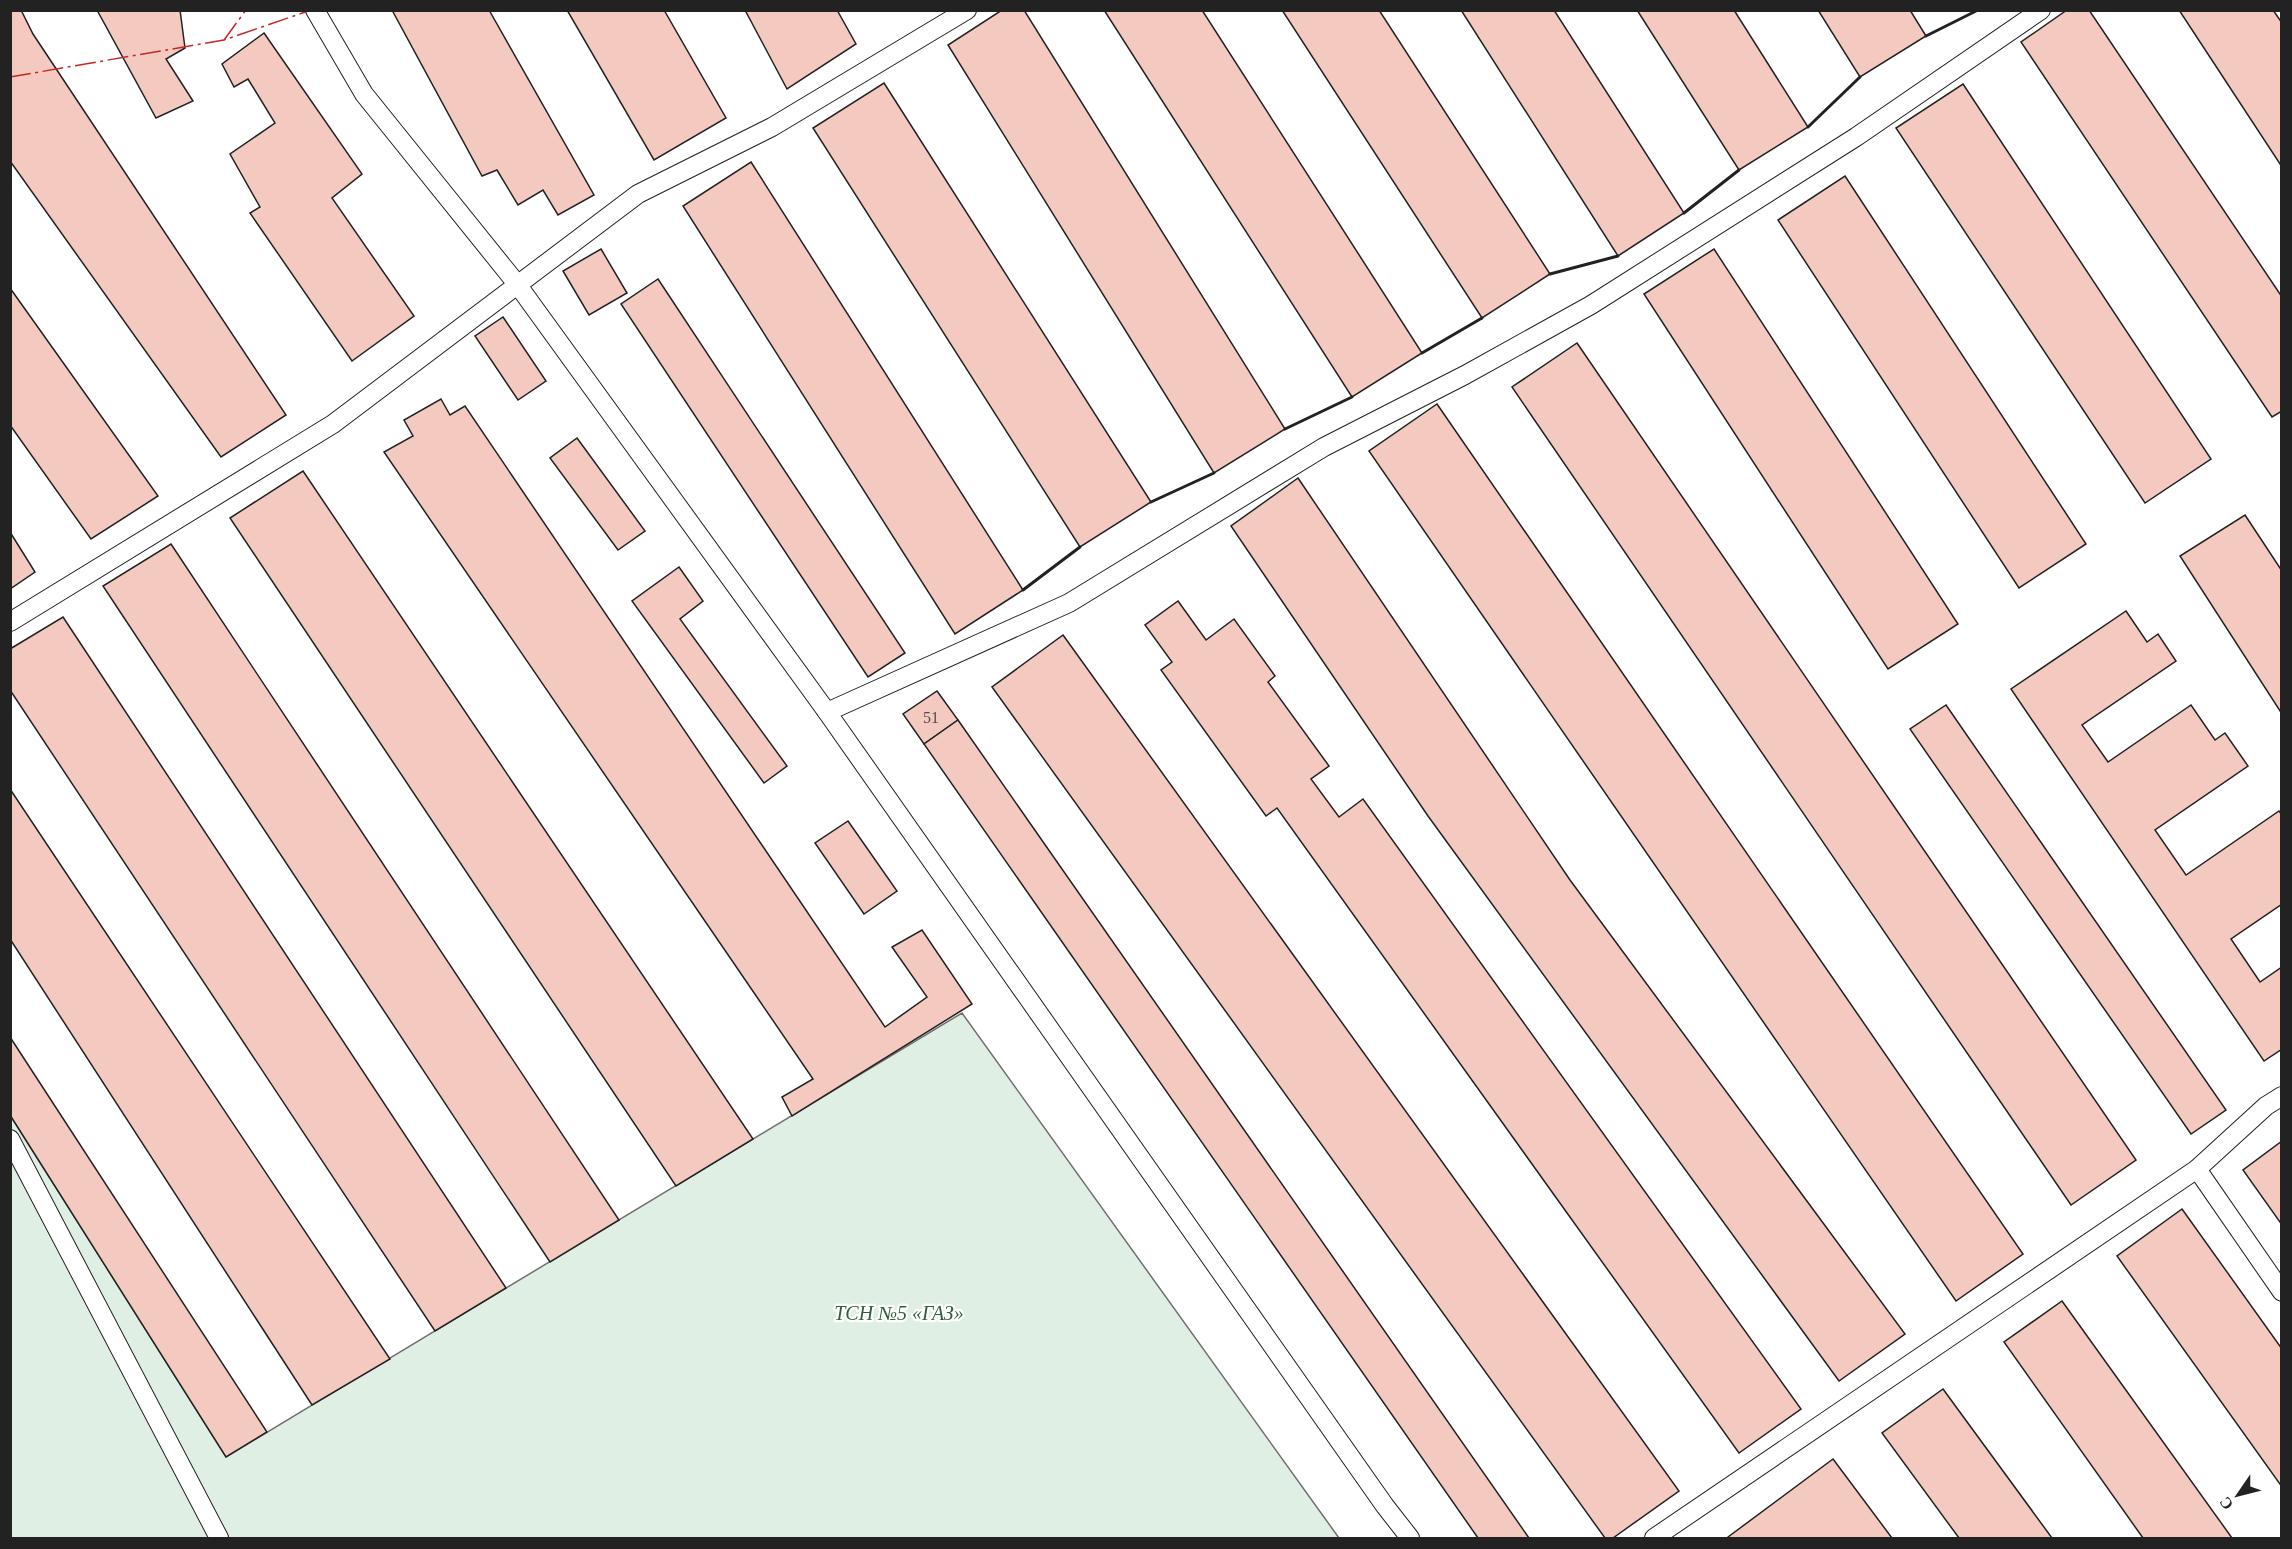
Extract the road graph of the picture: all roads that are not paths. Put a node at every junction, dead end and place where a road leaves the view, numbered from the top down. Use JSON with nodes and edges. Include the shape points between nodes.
{"nodes":[{"id":1,"x":315,"y":10,"type":"edge"},
{"id":2,"x":967,"y":10,"type":"edge"},
{"id":3,"x":2041,"y":10,"type":"edge"},
{"id":4,"x":517,"y":284,"type":"junction"},
{"id":5,"x":10,"y":622,"type":"edge"},
{"id":6,"x":826,"y":712,"type":"junction"},
{"id":7,"x":2282,"y":1096,"type":"edge"},
{"id":8,"x":10,"y":1138,"type":"edge"},
{"id":9,"x":2197,"y":1169,"type":"junction"},
{"id":10,"x":2282,"y":1292,"type":"edge"},
{"id":11,"x":219,"y":1539,"type":"edge"},
{"id":12,"x":1410,"y":1539,"type":"edge"},
{"id":13,"x":1654,"y":1539,"type":"edge"}],
"edges":[{"from":1,"to":4,"type":"lane","via":[[364,94]]},
{"from":2,"to":4,"type":"lane","via":[[772,127],[638,194]]},
{"from":3,"to":6,"type":"lane","via":[[1856,137],[1591,305],[1324,447],[1069,603]]},
{"from":4,"to":5,"type":"lane","via":[[333,424]]},
{"from":4,"to":6,"type":"lane"},
{"from":6,"to":12,"type":"lane"},
{"from":7,"to":9,"type":"lane"},
{"from":8,"to":11,"type":"lane"},
{"from":9,"to":10,"type":"lane"},
{"from":9,"to":13,"type":"lane"}]}
